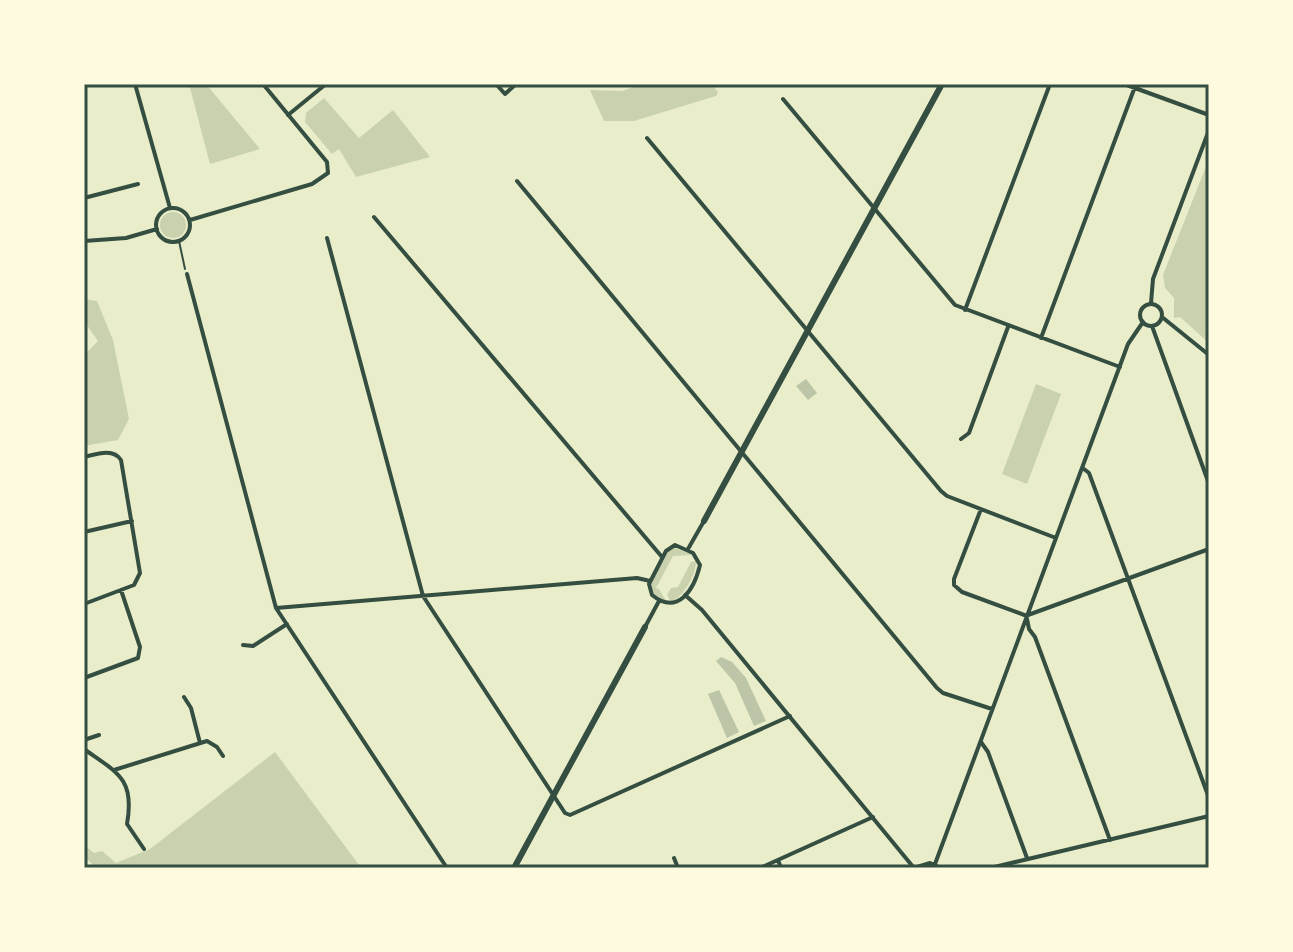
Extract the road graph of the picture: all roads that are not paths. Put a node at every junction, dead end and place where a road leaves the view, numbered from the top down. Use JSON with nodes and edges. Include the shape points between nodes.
{"nodes":[{"id":1,"x":135,"y":84,"type":"edge"},
{"id":2,"x":263,"y":84,"type":"edge"},
{"id":3,"x":326,"y":84,"type":"edge"},
{"id":4,"x":496,"y":84,"type":"edge"},
{"id":5,"x":516,"y":84,"type":"edge"},
{"id":6,"x":942,"y":84,"type":"edge"},
{"id":7,"x":1050,"y":84,"type":"edge"},
{"id":8,"x":1124,"y":84,"type":"edge"},
{"id":9,"x":1136,"y":86,"type":"edge"},
{"id":10,"x":783,"y":99,"type":"dead end"},
{"id":11,"x":288,"y":115,"type":"junction"},
{"id":12,"x":1209,"y":115,"type":"edge"},
{"id":13,"x":1209,"y":130,"type":"edge"},
{"id":14,"x":647,"y":138,"type":"dead end"},
{"id":15,"x":517,"y":181,"type":"dead end"},
{"id":16,"x":138,"y":184,"type":"dead end"},
{"id":17,"x":84,"y":198,"type":"edge"},
{"id":18,"x":170,"y":208,"type":"junction"},
{"id":19,"x":874,"y":208,"type":"junction"},
{"id":20,"x":374,"y":217,"type":"dead end"},
{"id":21,"x":190,"y":220,"type":"junction"},
{"id":22,"x":157,"y":229,"type":"junction"},
{"id":23,"x":327,"y":238,"type":"dead end"},
{"id":24,"x":84,"y":241,"type":"edge"},
{"id":25,"x":187,"y":274,"type":"road end"},
{"id":26,"x":1151,"y":303,"type":"junction"},
{"id":27,"x":965,"y":310,"type":"junction"},
{"id":28,"x":1162,"y":317,"type":"junction"},
{"id":29,"x":1143,"y":322,"type":"junction"},
{"id":30,"x":1152,"y":326,"type":"junction"},
{"id":31,"x":1008,"y":327,"type":"junction"},
{"id":32,"x":808,"y":330,"type":"junction"},
{"id":33,"x":1041,"y":338,"type":"junction"},
{"id":34,"x":1209,"y":355,"type":"edge"},
{"id":35,"x":1120,"y":367,"type":"junction"},
{"id":36,"x":961,"y":439,"type":"dead end"},
{"id":37,"x":741,"y":453,"type":"junction"},
{"id":38,"x":84,"y":457,"type":"edge"},
{"id":39,"x":1083,"y":468,"type":"junction"},
{"id":40,"x":1209,"y":484,"type":"edge"},
{"id":41,"x":981,"y":509,"type":"junction"},
{"id":42,"x":132,"y":521,"type":"junction"},
{"id":43,"x":704,"y":521,"type":"joint"},
{"id":44,"x":84,"y":532,"type":"edge"},
{"id":45,"x":1056,"y":538,"type":"junction"},
{"id":46,"x":688,"y":549,"type":"junction"},
{"id":47,"x":1209,"y":549,"type":"edge"},
{"id":48,"x":662,"y":557,"type":"junction"},
{"id":49,"x":1129,"y":578,"type":"junction"},
{"id":50,"x":650,"y":581,"type":"junction"},
{"id":51,"x":121,"y":590,"type":"junction"},
{"id":52,"x":685,"y":595,"type":"junction"},
{"id":53,"x":423,"y":596,"type":"junction"},
{"id":54,"x":659,"y":601,"type":"junction"},
{"id":55,"x":84,"y":604,"type":"edge"},
{"id":56,"x":276,"y":608,"type":"junction"},
{"id":57,"x":1027,"y":616,"type":"junction"},
{"id":58,"x":287,"y":624,"type":"junction"},
{"id":59,"x":645,"y":627,"type":"joint"},
{"id":60,"x":243,"y":645,"type":"dead end"},
{"id":61,"x":84,"y":678,"type":"edge"},
{"id":62,"x":184,"y":697,"type":"dead end"},
{"id":63,"x":992,"y":709,"type":"junction"},
{"id":64,"x":790,"y":716,"type":"junction"},
{"id":65,"x":99,"y":735,"type":"dead end"},
{"id":66,"x":84,"y":740,"type":"edge"},
{"id":67,"x":980,"y":742,"type":"junction"},
{"id":68,"x":200,"y":743,"type":"junction"},
{"id":69,"x":84,"y":749,"type":"edge"},
{"id":70,"x":223,"y":756,"type":"dead end"},
{"id":71,"x":114,"y":770,"type":"junction"},
{"id":72,"x":554,"y":795,"type":"junction"},
{"id":73,"x":1209,"y":798,"type":"edge"},
{"id":74,"x":1209,"y":816,"type":"edge"},
{"id":75,"x":873,"y":817,"type":"junction"},
{"id":76,"x":1110,"y":840,"type":"junction"},
{"id":77,"x":144,"y":849,"type":"dead end"},
{"id":78,"x":674,"y":858,"type":"dead end"},
{"id":79,"x":1027,"y":858,"type":"junction"},
{"id":80,"x":778,"y":860,"type":"junction"},
{"id":81,"x":935,"y":864,"type":"junction"},
{"id":82,"x":447,"y":868,"type":"edge"},
{"id":83,"x":514,"y":868,"type":"edge"},
{"id":84,"x":678,"y":868,"type":"edge"},
{"id":85,"x":760,"y":868,"type":"edge"},
{"id":86,"x":781,"y":868,"type":"edge"},
{"id":87,"x":914,"y":868,"type":"edge"},
{"id":88,"x":941,"y":868,"type":"edge"},
{"id":89,"x":990,"y":868,"type":"edge"}],
"edges":[{"from":1,"to":18,"type":"street"},
{"from":2,"to":11,"type":"street"},
{"from":3,"to":11,"type":"street"},
{"from":4,"to":5,"type":"street","via":[[505,94]]},
{"from":6,"to":19,"type":"main road"},
{"from":7,"to":27,"type":"street"},
{"from":8,"to":9,"type":"street"},
{"from":9,"to":12,"type":"street"},
{"from":9,"to":33,"type":"street"},
{"from":10,"to":19,"type":"street"},
{"from":11,"to":21,"type":"street","via":[[327,162],[328,173],[312,184]]},
{"from":13,"to":26,"type":"street","via":[[1153,279]]},
{"from":14,"to":32,"type":"street"},
{"from":15,"to":37,"type":"street"},
{"from":16,"to":17,"type":"street"},
{"from":18,"to":21,"type":"street","via":[[180,209]]},
{"from":18,"to":22,"type":"street","via":[[160,213]]},
{"from":19,"to":27,"type":"street","via":[[952,302]]},
{"from":19,"to":32,"type":"main road"},
{"from":20,"to":48,"type":"street"},
{"from":21,"to":22,"type":"street","via":[[179,241],[168,241]]},
{"from":22,"to":24,"type":"street"},
{"from":23,"to":53,"type":"street"},
{"from":25,"to":56,"type":"street"},
{"from":26,"to":28,"type":"street","via":[[1160,307]]},
{"from":26,"to":29,"type":"street","via":[[1142,308]]},
{"from":27,"to":31,"type":"street"},
{"from":28,"to":30,"type":"street"},
{"from":28,"to":34,"type":"street"},
{"from":29,"to":30,"type":"street"},
{"from":29,"to":35,"type":"street"},
{"from":30,"to":40,"type":"street"},
{"from":31,"to":33,"type":"street"},
{"from":31,"to":36,"type":"street","via":[[969,433]]},
{"from":32,"to":37,"type":"main road"},
{"from":32,"to":41,"type":"street","via":[[941,491]]},
{"from":33,"to":35,"type":"street"},
{"from":35,"to":39,"type":"street"},
{"from":37,"to":43,"type":"main road"},
{"from":37,"to":63,"type":"street","via":[[937,688]]},
{"from":38,"to":42,"type":"street","via":[[118,455]]},
{"from":39,"to":45,"type":"street"},
{"from":39,"to":49,"type":"street"},
{"from":41,"to":45,"type":"street"},
{"from":41,"to":57,"type":"street","via":[[954,585]]},
{"from":42,"to":44,"type":"street"},
{"from":42,"to":51,"type":"street","via":[[140,577]]},
{"from":43,"to":46,"type":"street"},
{"from":45,"to":57,"type":"street"},
{"from":46,"to":48,"type":"street","via":[[672,546]]},
{"from":46,"to":52,"type":"street","via":[[700,565]]},
{"from":47,"to":49,"type":"street"},
{"from":48,"to":50,"type":"street"},
{"from":49,"to":57,"type":"street"},
{"from":49,"to":73,"type":"street"},
{"from":50,"to":53,"type":"street"},
{"from":50,"to":54,"type":"street","via":[[650,592]]},
{"from":51,"to":55,"type":"street"},
{"from":51,"to":61,"type":"street","via":[[140,647],[138,658]]},
{"from":52,"to":54,"type":"street","via":[[671,605]]},
{"from":52,"to":64,"type":"street"},
{"from":53,"to":56,"type":"street"},
{"from":53,"to":72,"type":"street"},
{"from":54,"to":59,"type":"street"},
{"from":56,"to":58,"type":"street"},
{"from":57,"to":63,"type":"street"},
{"from":57,"to":76,"type":"street"},
{"from":58,"to":60,"type":"street","via":[[253,646]]},
{"from":58,"to":82,"type":"street"},
{"from":59,"to":72,"type":"main road"},
{"from":62,"to":68,"type":"street"},
{"from":63,"to":67,"type":"street"},
{"from":64,"to":72,"type":"street","via":[[570,815]]},
{"from":64,"to":75,"type":"street"},
{"from":65,"to":66,"type":"street"},
{"from":67,"to":79,"type":"street"},
{"from":67,"to":81,"type":"street"},
{"from":68,"to":70,"type":"street","via":[[207,741]]},
{"from":68,"to":71,"type":"street"},
{"from":69,"to":71,"type":"street"},
{"from":71,"to":77,"type":"street","via":[[130,795],[129,829]]},
{"from":72,"to":83,"type":"main road"},
{"from":74,"to":76,"type":"street"},
{"from":75,"to":80,"type":"street"},
{"from":75,"to":87,"type":"street"},
{"from":76,"to":79,"type":"street"},
{"from":78,"to":84,"type":"street"},
{"from":79,"to":89,"type":"street"},
{"from":80,"to":85,"type":"street"},
{"from":80,"to":86,"type":"street"},
{"from":81,"to":87,"type":"street"},
{"from":81,"to":88,"type":"street"}]}
